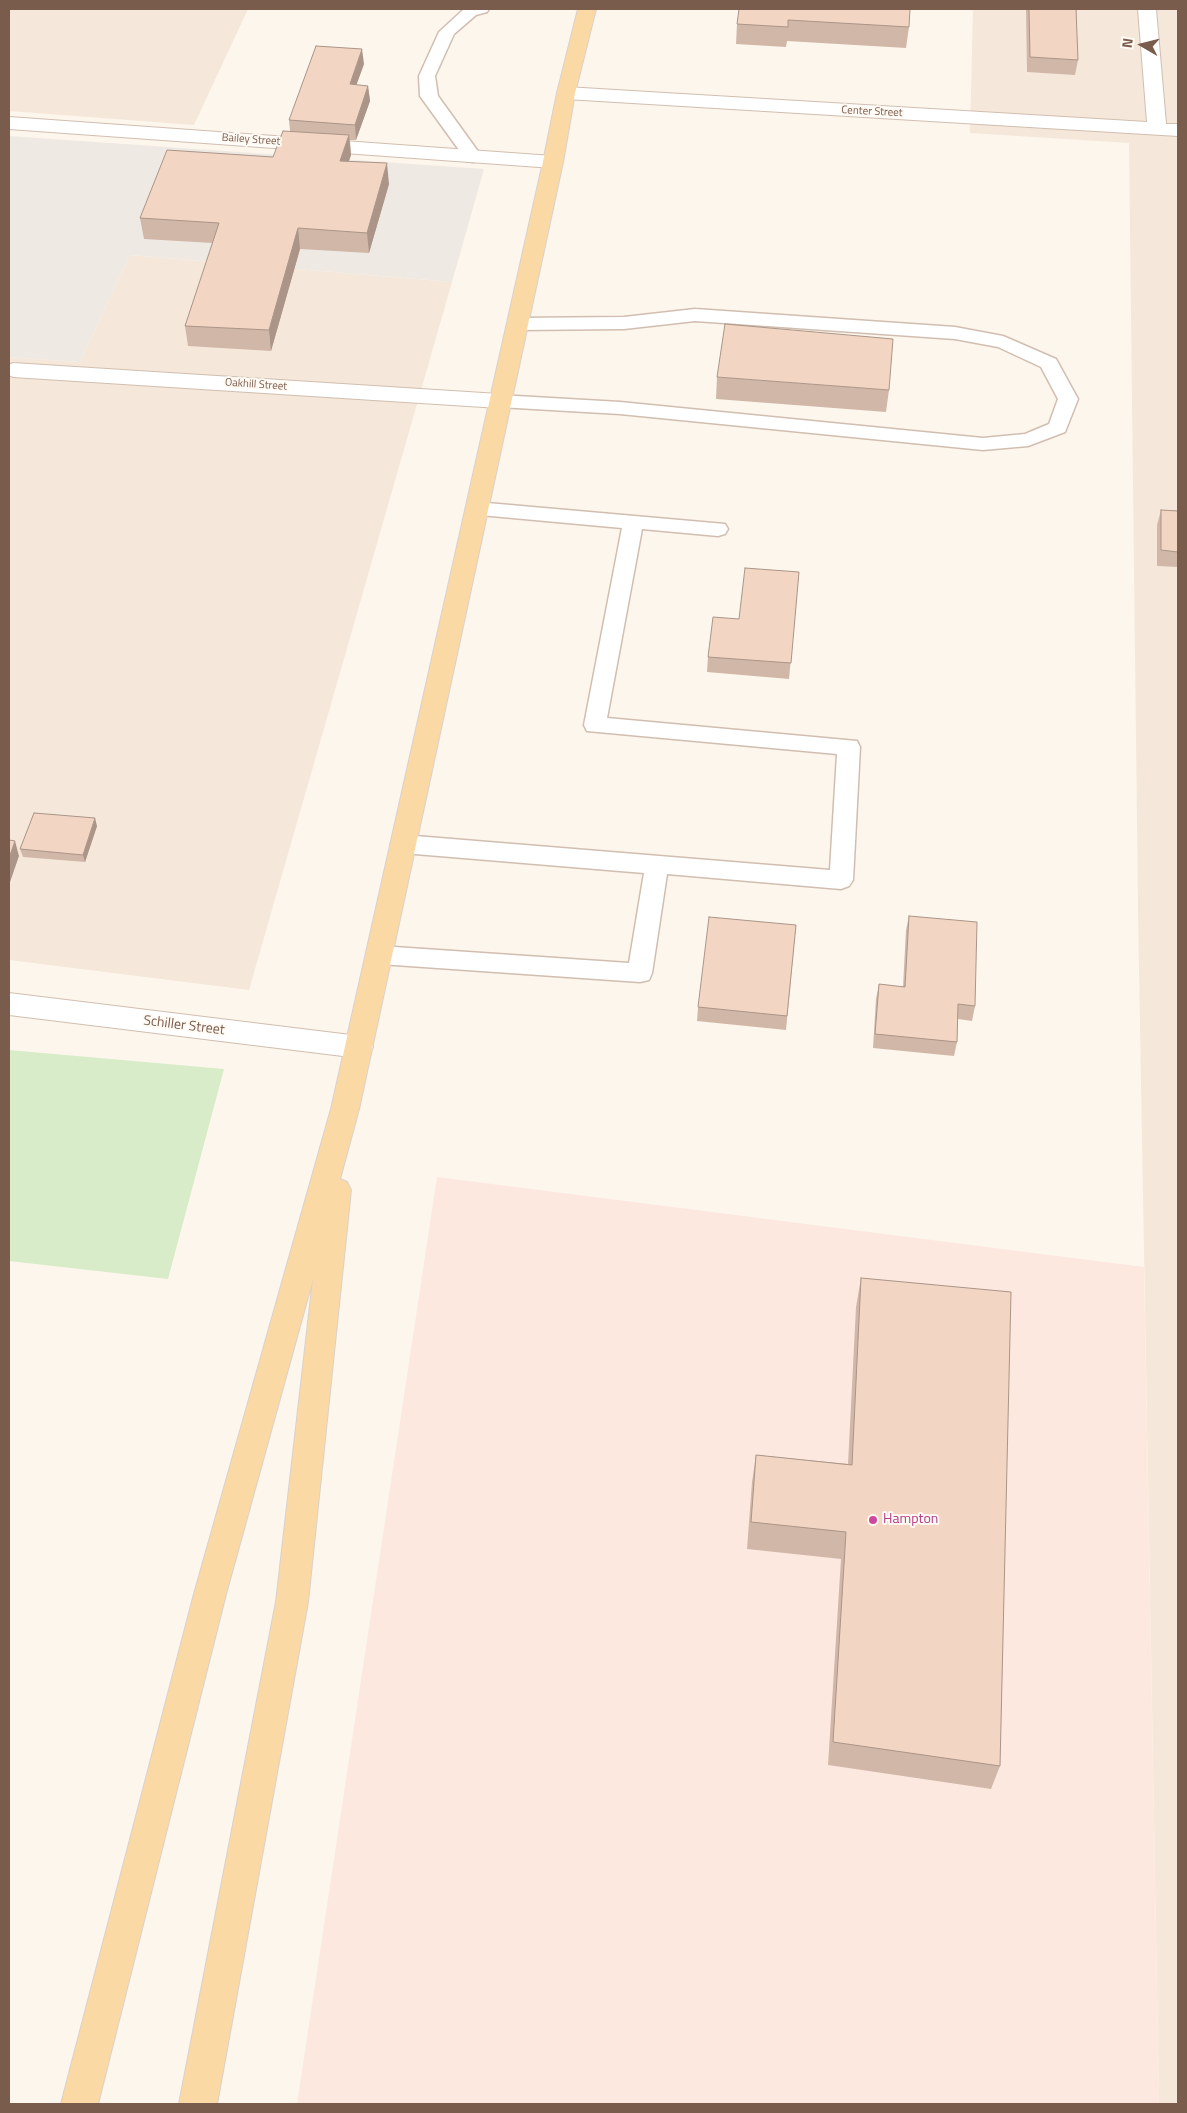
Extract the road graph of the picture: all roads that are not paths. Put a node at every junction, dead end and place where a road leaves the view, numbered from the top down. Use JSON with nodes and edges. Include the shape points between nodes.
{"nodes":[{"id":1,"x":481,"y":9,"type":"edge"},
{"id":2,"x":587,"y":9,"type":"edge"},
{"id":3,"x":1147,"y":9,"type":"edge"},
{"id":4,"x":566,"y":93,"type":"junction"},
{"id":5,"x":9,"y":123,"type":"edge"},
{"id":6,"x":1157,"y":129,"type":"junction"},
{"id":7,"x":1178,"y":130,"type":"edge"},
{"id":8,"x":473,"y":157,"type":"junction"},
{"id":9,"x":553,"y":162,"type":"junction"},
{"id":10,"x":517,"y":324,"type":"junction"},
{"id":11,"x":13,"y":370,"type":"dead end"},
{"id":12,"x":499,"y":401,"type":"junction"},
{"id":13,"x":476,"y":509,"type":"junction"},
{"id":14,"x":633,"y":522,"type":"junction"},
{"id":15,"x":718,"y":529,"type":"dead end"},
{"id":16,"x":403,"y":844,"type":"junction"},
{"id":17,"x":658,"y":864,"type":"junction"},
{"id":18,"x":380,"y":955,"type":"junction"},
{"id":19,"x":9,"y":1004,"type":"edge"},
{"id":20,"x":358,"y":1047,"type":"junction"},
{"id":21,"x":345,"y":1109,"type":"junction"},
{"id":22,"x":78,"y":2104,"type":"edge"},
{"id":23,"x":198,"y":2104,"type":"edge"}],
"edges":[{"from":1,"to":8,"type":"lane","via":[[470,12],[447,32],[426,76],[429,96]]},
{"from":2,"to":4,"type":"main road"},
{"from":3,"to":6,"type":"street"},
{"from":4,"to":6,"type":"street","name":"Center Street"},
{"from":4,"to":9,"type":"main road"},
{"from":5,"to":8,"type":"street","name":"Bailey Street"},
{"from":6,"to":7,"type":"street","name":"Center Street"},
{"from":8,"to":9,"type":"street","name":"Bailey Street"},
{"from":9,"to":10,"type":"main road"},
{"from":10,"to":12,"type":"main road"},
{"from":10,"to":12,"type":"lane","via":[[624,323],[695,315],[954,333],[1003,342],[1049,363],[1068,399],[1058,428],[1028,440],[983,444],[620,408]]},
{"from":11,"to":12,"type":"street","name":"Oakhill Street"},
{"from":12,"to":13,"type":"main road"},
{"from":13,"to":14,"type":"lane"},
{"from":13,"to":16,"type":"main road"},
{"from":14,"to":15,"type":"lane"},
{"from":14,"to":17,"type":"lane","via":[[595,725],[849,747],[841,880]]},
{"from":16,"to":17,"type":"lane"},
{"from":16,"to":18,"type":"main road"},
{"from":17,"to":18,"type":"lane","via":[[640,973]]},
{"from":18,"to":20,"type":"main road"},
{"from":19,"to":20,"type":"street","name":"Schiller Street"},
{"from":20,"to":21,"type":"main road"},
{"from":21,"to":22,"type":"main road","via":[[210,1594]]},
{"from":21,"to":23,"type":"main road","via":[[292,1602]]}]}
